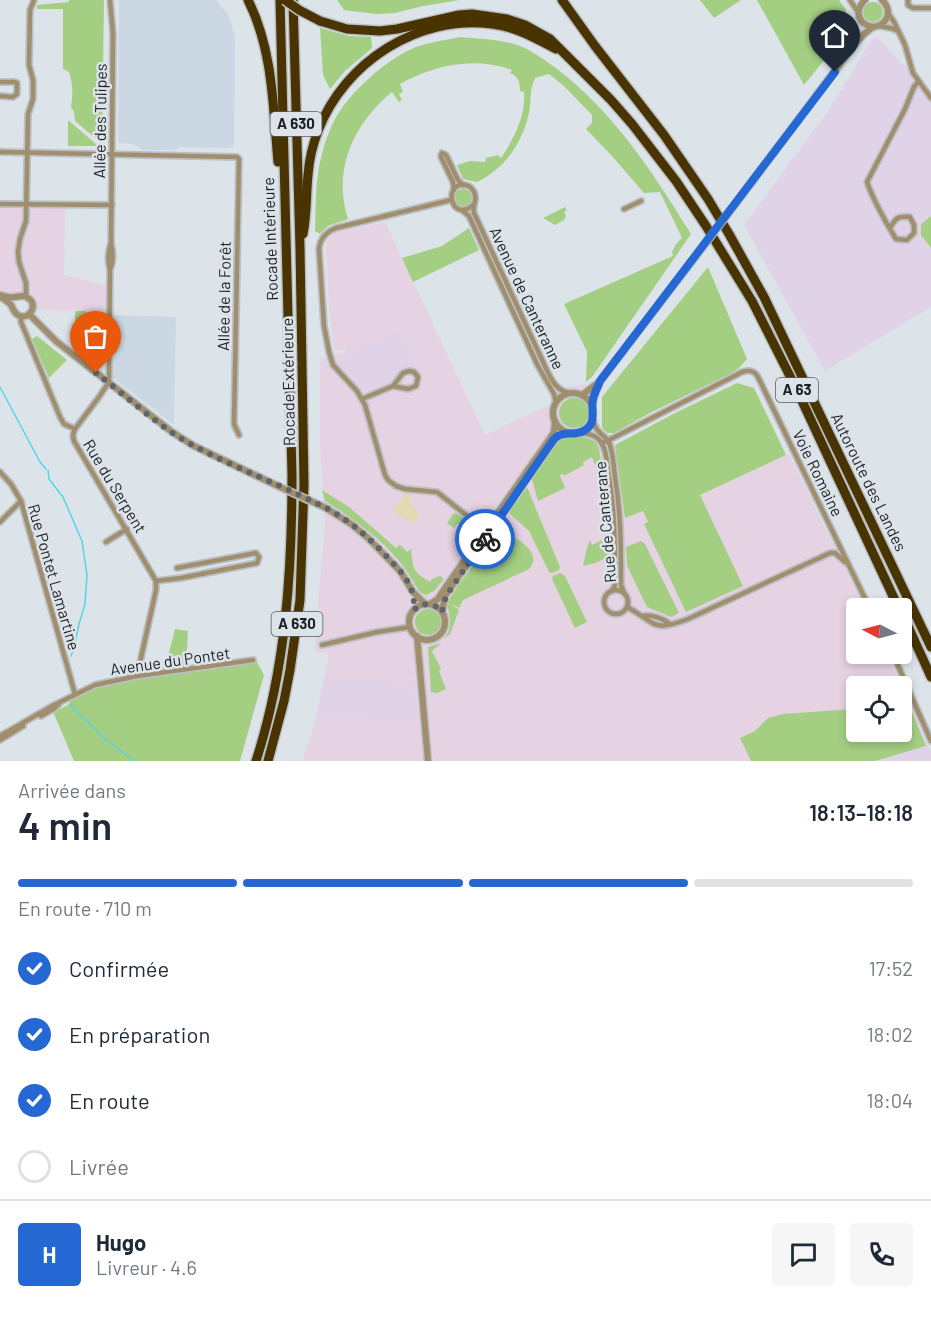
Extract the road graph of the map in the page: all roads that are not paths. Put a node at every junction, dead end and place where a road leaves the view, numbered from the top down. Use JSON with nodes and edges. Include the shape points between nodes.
{"nodes":[{"id":1,"x":34,"y":0,"type":"edge"},
{"id":2,"x":110,"y":0,"type":"edge"},
{"id":3,"x":248,"y":0,"type":"edge"},
{"id":4,"x":280,"y":0,"type":"edge"},
{"id":5,"x":285,"y":0,"type":"edge"},
{"id":6,"x":293,"y":0,"type":"edge"},
{"id":7,"x":562,"y":0,"type":"edge"},
{"id":8,"x":850,"y":0,"type":"edge"},
{"id":9,"x":865,"y":0,"type":"edge"},
{"id":10,"x":908,"y":0,"type":"edge"},
{"id":11,"x":884,"y":1,"type":"edge"},
{"id":12,"x":931,"y":8,"type":"edge"},
{"id":13,"x":858,"y":12,"type":"junction"},
{"id":14,"x":888,"y":13,"type":"junction"},
{"id":15,"x":861,"y":20,"type":"junction"},
{"id":16,"x":876,"y":27,"type":"junction"},
{"id":17,"x":898,"y":31,"type":"junction"},
{"id":18,"x":855,"y":44,"type":"junction"},
{"id":19,"x":563,"y":53,"type":"junction"},
{"id":20,"x":0,"y":82,"type":"edge"},
{"id":21,"x":918,"y":82,"type":"junction"},
{"id":22,"x":0,"y":96,"type":"edge"},
{"id":23,"x":931,"y":98,"type":"edge"},
{"id":24,"x":0,"y":152,"type":"edge"},
{"id":25,"x":28,"y":153,"type":"junction"},
{"id":26,"x":112,"y":154,"type":"junction"},
{"id":27,"x":284,"y":185,"type":"junction"},
{"id":28,"x":463,"y":185,"type":"junction"},
{"id":29,"x":453,"y":190,"type":"junction"},
{"id":30,"x":451,"y":200,"type":"junction"},
{"id":31,"x":641,"y":201,"type":"dead end"},
{"id":32,"x":0,"y":204,"type":"edge"},
{"id":33,"x":27,"y":204,"type":"junction"},
{"id":34,"x":111,"y":205,"type":"junction"},
{"id":35,"x":473,"y":205,"type":"junction"},
{"id":36,"x":624,"y":209,"type":"dead end"},
{"id":37,"x":462,"y":210,"type":"junction"},
{"id":38,"x":890,"y":228,"type":"junction"},
{"id":39,"x":300,"y":248,"type":"junction"},
{"id":40,"x":0,"y":296,"type":"edge"},
{"id":41,"x":26,"y":296,"type":"junction"},
{"id":42,"x":16,"y":298,"type":"junction"},
{"id":43,"x":12,"y":306,"type":"junction"},
{"id":44,"x":29,"y":314,"type":"junction"},
{"id":45,"x":21,"y":316,"type":"junction"},
{"id":46,"x":109,"y":364,"type":"junction"},
{"id":47,"x":96,"y":373,"type":"junction"},
{"id":48,"x":600,"y":381,"type":"junction"},
{"id":49,"x":108,"y":382,"type":"junction"},
{"id":50,"x":393,"y":386,"type":"junction"},
{"id":51,"x":570,"y":393,"type":"junction"},
{"id":52,"x":582,"y":395,"type":"junction"},
{"id":53,"x":362,"y":399,"type":"junction"},
{"id":54,"x":556,"y":403,"type":"junction"},
{"id":55,"x":592,"y":406,"type":"junction"},
{"id":56,"x":593,"y":419,"type":"junction"},
{"id":57,"x":555,"y":422,"type":"junction"},
{"id":58,"x":75,"y":429,"type":"junction"},
{"id":59,"x":567,"y":433,"type":"junction"},
{"id":60,"x":578,"y":433,"type":"junction"},
{"id":61,"x":239,"y":435,"type":"dead end"},
{"id":62,"x":608,"y":441,"type":"junction"},
{"id":63,"x":602,"y":442,"type":"junction"},
{"id":64,"x":0,"y":472,"type":"edge"},
{"id":65,"x":21,"y":501,"type":"junction"},
{"id":66,"x":0,"y":522,"type":"edge"},
{"id":67,"x":127,"y":529,"type":"junction"},
{"id":68,"x":485,"y":530,"type":"junction"},
{"id":69,"x":106,"y":542,"type":"dead end"},
{"id":70,"x":475,"y":552,"type":"junction"},
{"id":71,"x":848,"y":565,"type":"junction"},
{"id":72,"x":177,"y":568,"type":"dead end"},
{"id":73,"x":156,"y":581,"type":"junction"},
{"id":74,"x":612,"y":591,"type":"junction"},
{"id":75,"x":413,"y":592,"type":"junction"},
{"id":76,"x":624,"y":593,"type":"junction"},
{"id":77,"x":864,"y":598,"type":"edge"},
{"id":78,"x":894,"y":598,"type":"edge"},
{"id":79,"x":428,"y":604,"type":"junction"},
{"id":80,"x":627,"y":607,"type":"junction"},
{"id":81,"x":414,"y":610,"type":"junction"},
{"id":82,"x":442,"y":612,"type":"junction"},
{"id":83,"x":410,"y":627,"type":"junction"},
{"id":84,"x":912,"y":635,"type":"edge"},
{"id":85,"x":417,"y":636,"type":"junction"},
{"id":86,"x":428,"y":640,"type":"junction"},
{"id":87,"x":322,"y":645,"type":"dead end"},
{"id":88,"x":931,"y":647,"type":"edge"},
{"id":89,"x":419,"y":656,"type":"junction"},
{"id":90,"x":252,"y":660,"type":"dead end"},
{"id":91,"x":897,"y":664,"type":"edge"},
{"id":92,"x":137,"y":676,"type":"junction"},
{"id":93,"x":931,"y":677,"type":"edge"},
{"id":94,"x":75,"y":694,"type":"junction"},
{"id":95,"x":0,"y":738,"type":"edge"},
{"id":96,"x":931,"y":741,"type":"edge"},
{"id":97,"x":256,"y":761,"type":"edge"},
{"id":98,"x":268,"y":761,"type":"edge"},
{"id":99,"x":428,"y":761,"type":"edge"}],
"edges":[{"from":1,"to":25,"type":"street","via":[[30,10],[33,99],[28,114]]},
{"from":2,"to":26,"type":"street","name":"Allée des Tulipes"},
{"from":3,"to":27,"type":"highway","via":[[266,49],[278,167]]},
{"from":4,"to":27,"type":"highway","name":"Rocade Intérieure","number":"A 630"},
{"from":5,"to":19,"type":"highway","bridge":true,"via":[[320,21],[347,29],[397,29],[472,14],[507,19],[541,33]]},
{"from":6,"to":39,"type":"highway","name":"Rocade Extérieure","number":"A 630"},
{"from":7,"to":88,"type":"highway","name":"Autoroute des Landes","number":"A 63","via":[[681,159],[734,243],[764,297]]},
{"from":8,"to":13,"type":"street"},
{"from":9,"to":13,"type":"street"},
{"from":10,"to":12,"type":"street","via":[[913,8]]},
{"from":11,"to":14,"type":"street"},
{"from":13,"to":15,"type":"street"},
{"from":14,"to":16,"type":"street","via":[[886,21]]},
{"from":14,"to":17,"type":"street"},
{"from":15,"to":16,"type":"street"},
{"from":15,"to":18,"type":"street"},
{"from":16,"to":17,"type":"street"},
{"from":16,"to":18,"type":"street"},
{"from":17,"to":21,"type":"street"},
{"from":18,"to":48,"type":"street","bridge":true},
{"from":19,"to":39,"type":"highway","via":[[510,27],[462,22],[429,29],[381,51],[351,77],[332,102],[318,131],[308,174],[307,218]]},
{"from":19,"to":78,"type":"highway","name":"Autoroute des Landes","number":"A 63","via":[[632,124],[676,181],[735,273],[796,388]]},
{"from":20,"to":22,"type":"street","via":[[17,83],[17,94]]},
{"from":21,"to":23,"type":"street"},
{"from":21,"to":38,"type":"street","via":[[867,182]]},
{"from":24,"to":25,"type":"street"},
{"from":25,"to":26,"type":"street"},
{"from":25,"to":33,"type":"street"},
{"from":26,"to":34,"type":"street","name":"Allée des Tulipes"},
{"from":26,"to":61,"type":"street","name":"Allée de la Forêt","via":[[239,159],[234,424]]},
{"from":27,"to":97,"type":"highway","name":"Rocade Intérieure","number":"A 630","via":[[291,549],[282,645]]},
{"from":28,"to":29,"type":"street"},
{"from":28,"to":29,"type":"street","via":[[442,153]]},
{"from":28,"to":35,"type":"street","via":[[475,194]]},
{"from":29,"to":30,"type":"street"},
{"from":30,"to":37,"type":"street"},
{"from":30,"to":53,"type":"street","via":[[336,228],[321,240],[323,313],[329,352],[336,369]]},
{"from":31,"to":36,"type":"street"},
{"from":32,"to":33,"type":"street"},
{"from":33,"to":34,"type":"street"},
{"from":33,"to":41,"type":"street","via":[[18,252]]},
{"from":34,"to":46,"type":"street","name":"Allée des Tulipes"},
{"from":35,"to":37,"type":"street"},
{"from":35,"to":51,"type":"street","name":"Avenue de Canteranne","via":[[551,379],[559,390]]},
{"from":37,"to":54,"type":"street","name":"Avenue de Canteranne","via":[[469,216]]},
{"from":38,"to":38,"type":"street","via":[[896,239],[907,240],[914,233],[910,218],[902,216]]},
{"from":39,"to":98,"type":"highway","name":"Rocade Extérieure","number":"A 630","via":[[304,484],[300,600],[284,701]]},
{"from":40,"to":42,"type":"street"},
{"from":40,"to":43,"type":"street"},
{"from":41,"to":42,"type":"street"},
{"from":41,"to":44,"type":"street","via":[[33,304]]},
{"from":42,"to":43,"type":"street"},
{"from":43,"to":45,"type":"street"},
{"from":44,"to":45,"type":"street"},
{"from":44,"to":47,"type":"street","via":[[50,337]]},
{"from":45,"to":58,"type":"street","name":"Rue du Serpent","via":[[60,417]]},
{"from":46,"to":47,"type":"street"},
{"from":46,"to":49,"type":"street","name":"Allée des Tulipes"},
{"from":47,"to":49,"type":"street"},
{"from":48,"to":52,"type":"street"},
{"from":48,"to":55,"type":"street"},
{"from":49,"to":58,"type":"street"},
{"from":49,"to":75,"type":"street","bridge":true,"via":[[185,441],[326,508],[351,524],[400,571]]},
{"from":50,"to":50,"type":"street","via":[[411,389],[418,377],[406,371]]},
{"from":50,"to":53,"type":"street"},
{"from":51,"to":52,"type":"street"},
{"from":51,"to":54,"type":"street"},
{"from":52,"to":55,"type":"street"},
{"from":53,"to":68,"type":"street","via":[[388,480],[405,489],[437,492]]},
{"from":54,"to":57,"type":"street"},
{"from":55,"to":56,"type":"street"},
{"from":56,"to":60,"type":"street","via":[[588,428]]},
{"from":56,"to":62,"type":"street","name":"Rue de Canterane","via":[[596,429]]},
{"from":57,"to":59,"type":"street"},
{"from":57,"to":68,"type":"street","via":[[551,437]]},
{"from":58,"to":67,"type":"street","name":"Rue du Serpent","via":[[74,441]]},
{"from":59,"to":60,"type":"street"},
{"from":59,"to":70,"type":"street","via":[[554,439]]},
{"from":60,"to":63,"type":"street","name":"Rue de Canterane"},
{"from":62,"to":63,"type":"street","name":"Voie Romaine"},
{"from":62,"to":71,"type":"street","name":"Voie Romaine","via":[[751,370],[758,377]]},
{"from":62,"to":76,"type":"street","name":"Rue de Canterane","via":[[619,508]]},
{"from":63,"to":74,"type":"street","name":"Rue de Canterane","via":[[613,508]]},
{"from":64,"to":65,"type":"street","name":"Rue Pontet Lamartine"},
{"from":65,"to":66,"type":"street"},
{"from":65,"to":94,"type":"street","name":"Rue Pontet Lamartine"},
{"from":67,"to":69,"type":"street"},
{"from":67,"to":73,"type":"street","name":"Rue du Serpent"},
{"from":68,"to":70,"type":"street"},
{"from":68,"to":79,"type":"street","via":[[438,598]]},
{"from":70,"to":82,"type":"street","via":[[446,596]]},
{"from":71,"to":77,"type":"street","name":"Voie Romaine"},
{"from":71,"to":80,"type":"street","via":[[830,552],[670,624]]},
{"from":72,"to":73,"type":"street","via":[[256,553],[259,557],[257,563]]},
{"from":73,"to":92,"type":"street"},
{"from":74,"to":76,"type":"street"},
{"from":74,"to":80,"type":"street","via":[[605,599],[607,610],[618,614]]},
{"from":75,"to":79,"type":"street"},
{"from":75,"to":81,"type":"street"},
{"from":76,"to":80,"type":"street"},
{"from":79,"to":81,"type":"street"},
{"from":79,"to":82,"type":"street"},
{"from":81,"to":83,"type":"street"},
{"from":82,"to":86,"type":"street","via":[[442,632]]},
{"from":83,"to":85,"type":"street"},
{"from":83,"to":87,"type":"street"},
{"from":84,"to":93,"type":"highway"},
{"from":85,"to":86,"type":"street"},
{"from":85,"to":89,"type":"street"},
{"from":86,"to":89,"type":"street"},
{"from":89,"to":99,"type":"street"},
{"from":90,"to":92,"type":"street","name":"Avenue du Pontet"},
{"from":91,"to":96,"type":"street"},
{"from":92,"to":94,"type":"street","name":"Avenue du Pontet","via":[[102,683]]},
{"from":94,"to":95,"type":"street","name":"Avenue du Pontet"}]}
